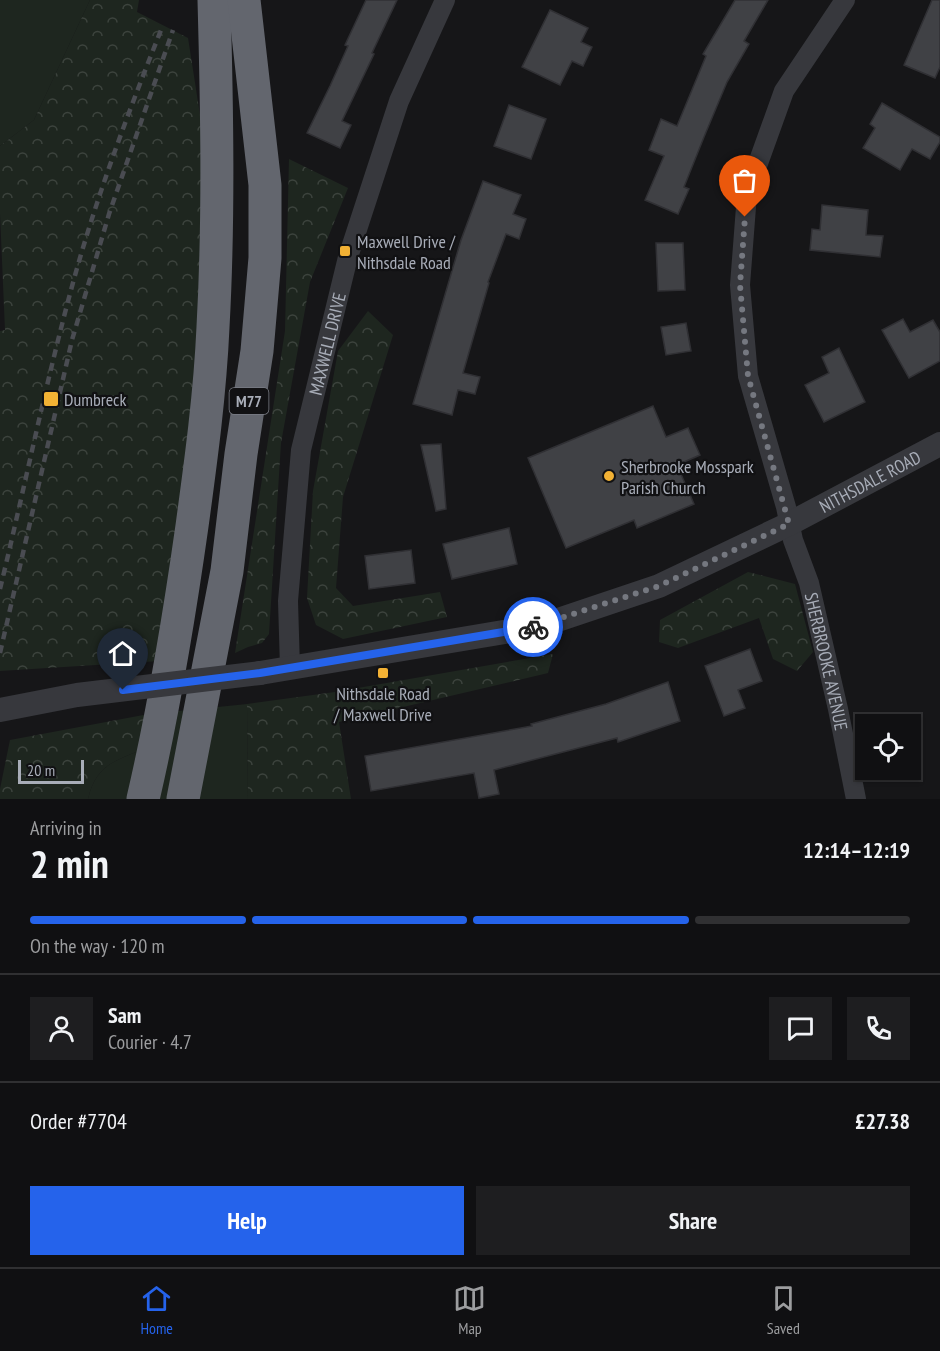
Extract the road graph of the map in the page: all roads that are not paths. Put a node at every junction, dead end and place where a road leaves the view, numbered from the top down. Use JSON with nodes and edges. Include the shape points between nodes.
{"nodes":[{"id":1,"x":214,"y":0,"type":"edge"},
{"id":2,"x":244,"y":0,"type":"edge"},
{"id":3,"x":445,"y":0,"type":"edge"},
{"id":4,"x":845,"y":0,"type":"edge"},
{"id":5,"x":940,"y":444,"type":"edge"},
{"id":6,"x":789,"y":524,"type":"junction"},
{"id":7,"x":290,"y":668,"type":"junction"},
{"id":8,"x":0,"y":710,"type":"edge"},
{"id":9,"x":143,"y":799,"type":"edge"},
{"id":10,"x":183,"y":799,"type":"edge"},
{"id":11,"x":856,"y":799,"type":"edge"}],
"edges":[{"from":1,"to":9,"type":"highway","number":"M77","via":[[218,207],[213,330],[195,506],[176,632]]},
{"from":2,"to":10,"type":"highway","number":"M77","via":[[265,185],[265,258],[257,351],[227,571]]},
{"from":3,"to":7,"type":"street","name":"MAXWELL DRIVE","via":[[399,100],[348,257],[301,450],[288,601]]},
{"from":4,"to":6,"type":"street","name":"SHERBROOKE AVENUE","via":[[784,91],[747,194],[740,285],[748,376]]},
{"from":5,"to":6,"type":"street","name":"NITHSDALE ROAD"},
{"from":6,"to":7,"type":"street","name":"NITHSDALE ROAD","via":[[659,586],[540,626]]},
{"from":6,"to":11,"type":"street","name":"SHERBROOKE AVENUE","via":[[809,583]]},
{"from":7,"to":8,"type":"street","name":"NITHSDALE ROAD","bridge":true,"via":[[77,695]]}]}
